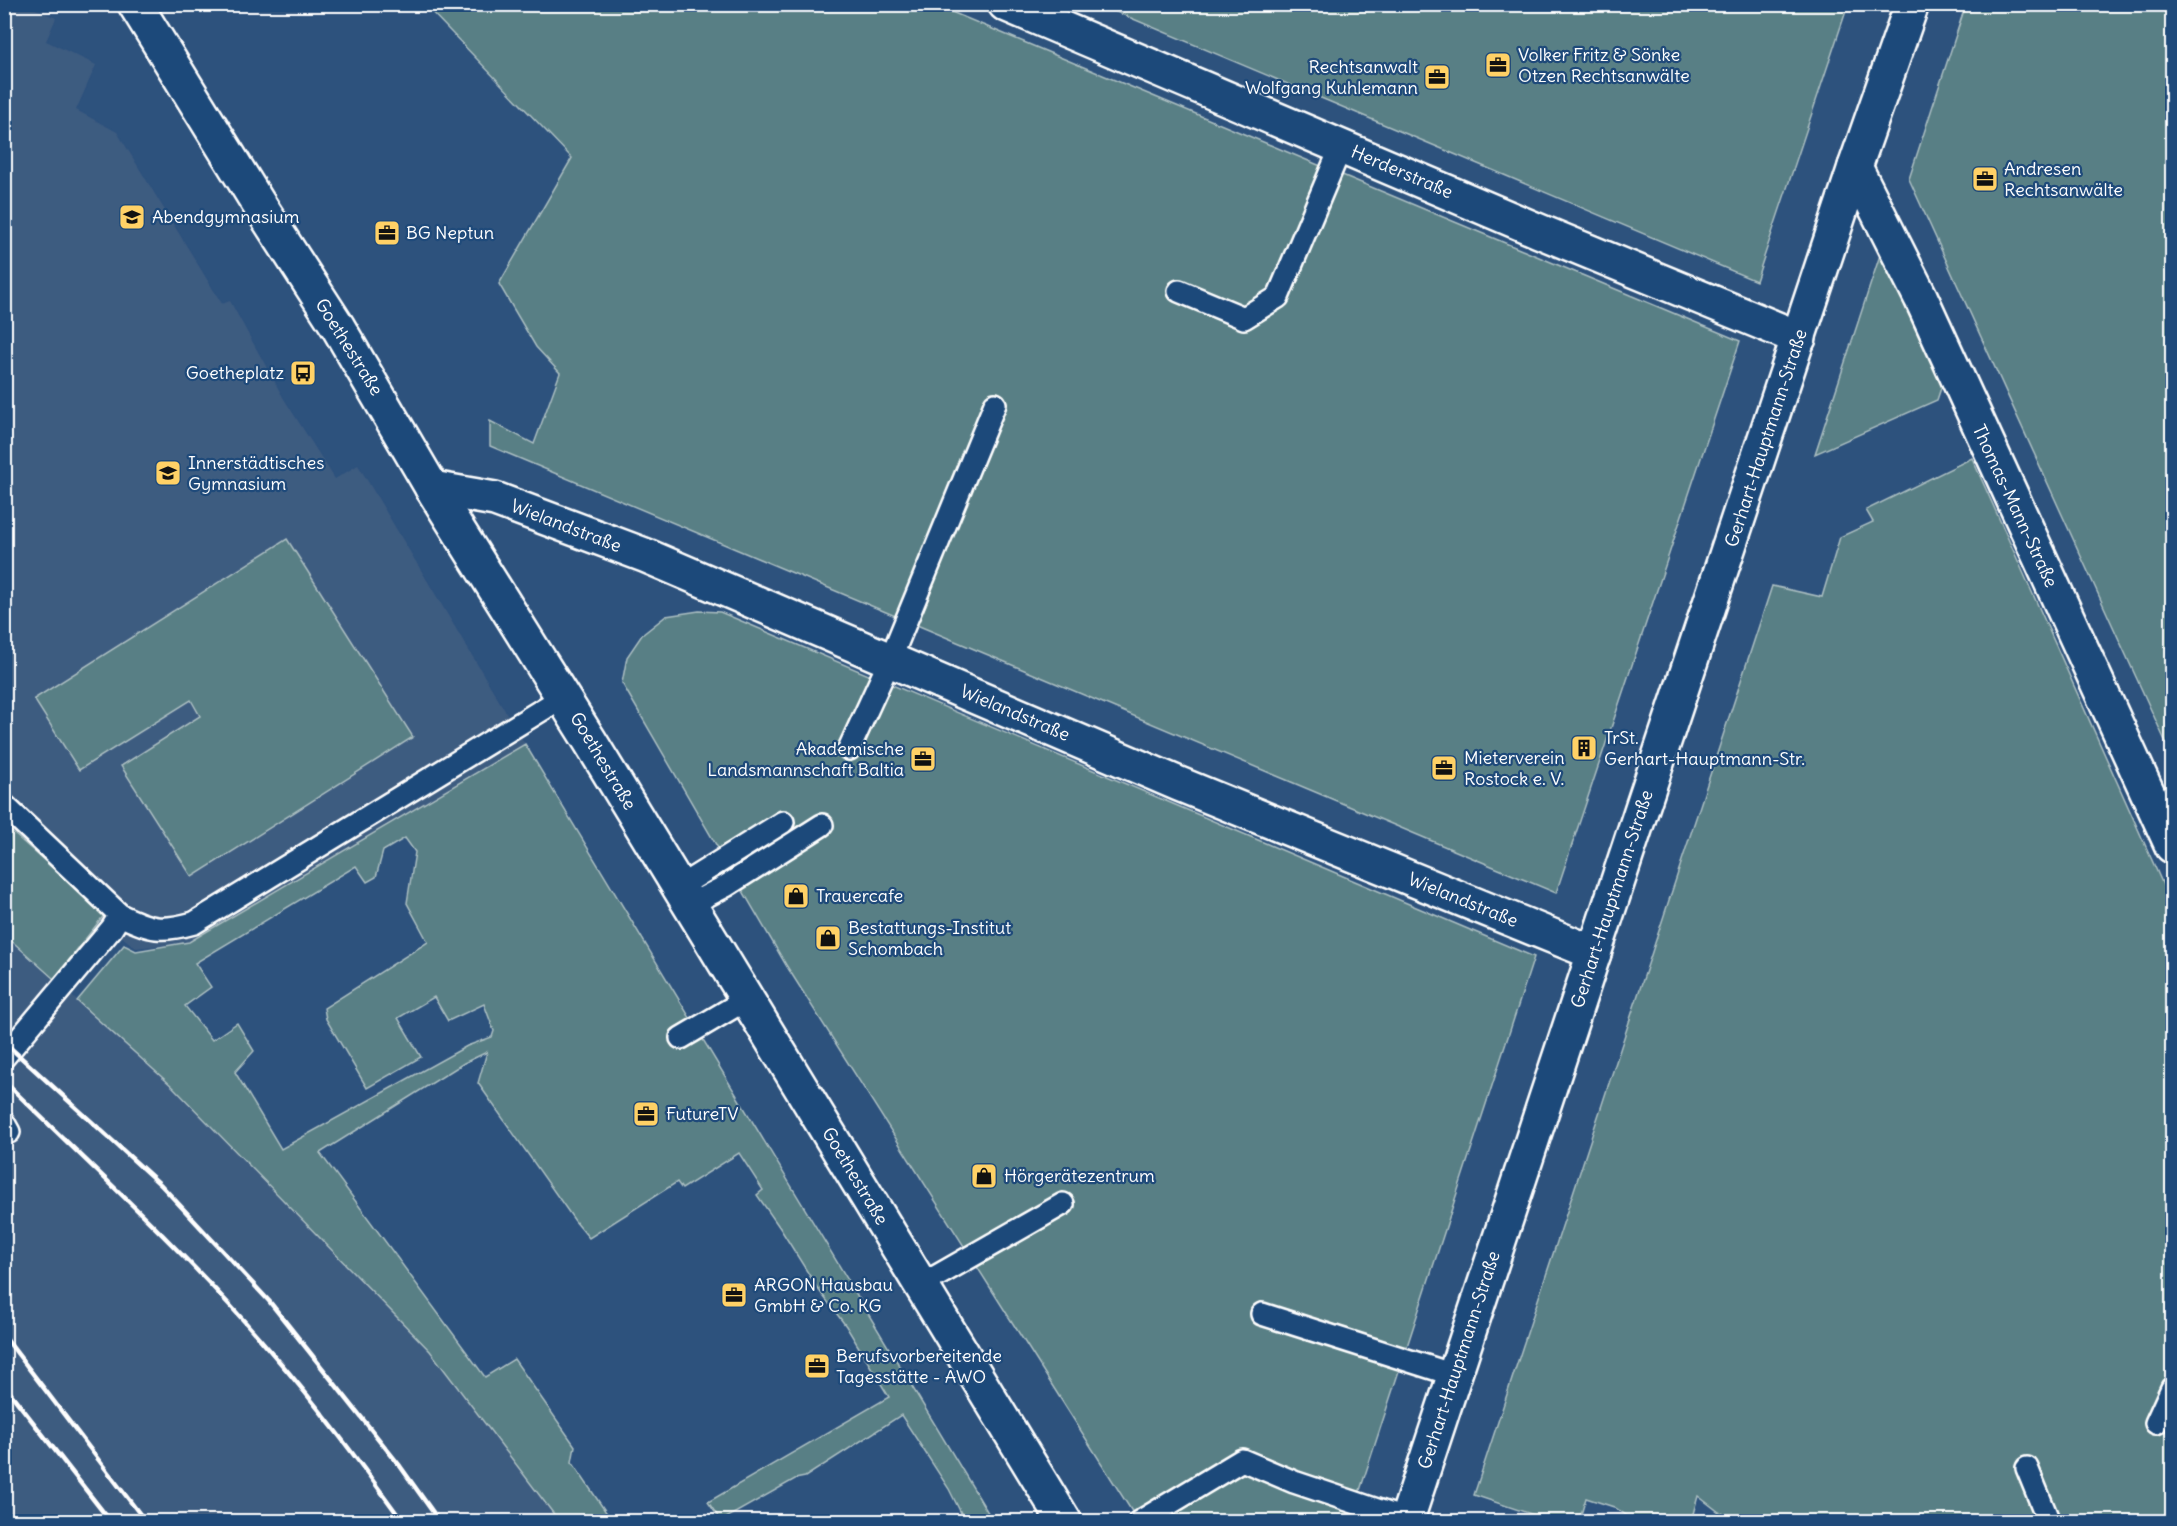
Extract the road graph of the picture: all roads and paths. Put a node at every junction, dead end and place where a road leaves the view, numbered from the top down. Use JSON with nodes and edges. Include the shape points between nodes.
{"nodes":[{"id":1,"x":135,"y":4,"type":"edge"},
{"id":2,"x":1005,"y":4,"type":"edge"},
{"id":3,"x":1912,"y":4,"type":"edge"},
{"id":4,"x":1341,"y":147,"type":"junction"},
{"id":5,"x":1855,"y":167,"type":"junction"},
{"id":6,"x":1179,"y":291,"type":"dead end"},
{"id":7,"x":1799,"y":338,"type":"junction"},
{"id":8,"x":995,"y":404,"type":"dead end"},
{"id":9,"x":432,"y":488,"type":"junction"},
{"id":10,"x":890,"y":660,"type":"junction"},
{"id":11,"x":563,"y":697,"type":"junction"},
{"id":12,"x":849,"y":748,"type":"dead end"},
{"id":13,"x":4,"y":805,"type":"edge"},
{"id":14,"x":783,"y":822,"type":"dead end"},
{"id":15,"x":822,"y":825,"type":"dead end"},
{"id":16,"x":2172,"y":846,"type":"edge"},
{"id":17,"x":684,"y":896,"type":"junction"},
{"id":18,"x":120,"y":915,"type":"junction"},
{"id":19,"x":1594,"y":953,"type":"junction"},
{"id":20,"x":747,"y":999,"type":"junction"},
{"id":21,"x":681,"y":1038,"type":"dead end"},
{"id":22,"x":4,"y":1057,"type":"edge"},
{"id":23,"x":1063,"y":1204,"type":"dead end"},
{"id":24,"x":921,"y":1285,"type":"junction"},
{"id":25,"x":1262,"y":1314,"type":"dead end"},
{"id":26,"x":1454,"y":1375,"type":"junction"},
{"id":27,"x":2172,"y":1388,"type":"edge"},
{"id":28,"x":2156,"y":1423,"type":"dead end"},
{"id":29,"x":2026,"y":1468,"type":"dead end"},
{"id":30,"x":1065,"y":1521,"type":"edge"},
{"id":31,"x":1139,"y":1521,"type":"edge"},
{"id":32,"x":1406,"y":1521,"type":"edge"},
{"id":33,"x":2049,"y":1521,"type":"edge"}],
"edges":[{"from":1,"to":9,"type":"street","name":"Goethestraße","via":[[343,336]]},
{"from":2,"to":4,"type":"street","name":"Herderstraße"},
{"from":3,"to":5,"type":"street","name":"Gerhart-Hauptmann-Straße"},
{"from":4,"to":6,"type":"lane","via":[[1278,297],[1244,318]]},
{"from":4,"to":7,"type":"street","name":"Herderstraße"},
{"from":5,"to":7,"type":"street","name":"Gerhart-Hauptmann-Straße"},
{"from":5,"to":16,"type":"street","name":"Thomas-Mann-Straße","via":[[1921,298]]},
{"from":7,"to":19,"type":"street","name":"Gerhart-Hauptmann-Straße"},
{"from":8,"to":10,"type":"lane"},
{"from":9,"to":10,"type":"street","name":"Wielandstraße","via":[[495,499],[647,556]]},
{"from":9,"to":11,"type":"street","name":"Goethestraße"},
{"from":10,"to":12,"type":"lane"},
{"from":10,"to":19,"type":"street","name":"Wielandstraße","via":[[1179,784]]},
{"from":11,"to":17,"type":"street","name":"Goethestraße"},
{"from":11,"to":18,"type":"lane","via":[[194,923],[168,930],[140,925]]},
{"from":13,"to":18,"type":"lane"},
{"from":14,"to":17,"type":"lane"},
{"from":15,"to":17,"type":"lane","via":[[726,886]]},
{"from":17,"to":20,"type":"street","name":"Goethestraße"},
{"from":18,"to":22,"type":"lane"},
{"from":19,"to":26,"type":"street","name":"Gerhart-Hauptmann-Straße"},
{"from":20,"to":21,"type":"lane"},
{"from":20,"to":24,"type":"street","name":"Goethestraße"},
{"from":23,"to":24,"type":"lane"},
{"from":24,"to":30,"type":"street","name":"Goethestraße"},
{"from":25,"to":26,"type":"lane"},
{"from":26,"to":32,"type":"street","name":"Gerhart-Hauptmann-Straße"},
{"from":27,"to":28,"type":"lane"},
{"from":29,"to":33,"type":"lane"},
{"from":31,"to":32,"type":"lane","via":[[1242,1461]]}]}
